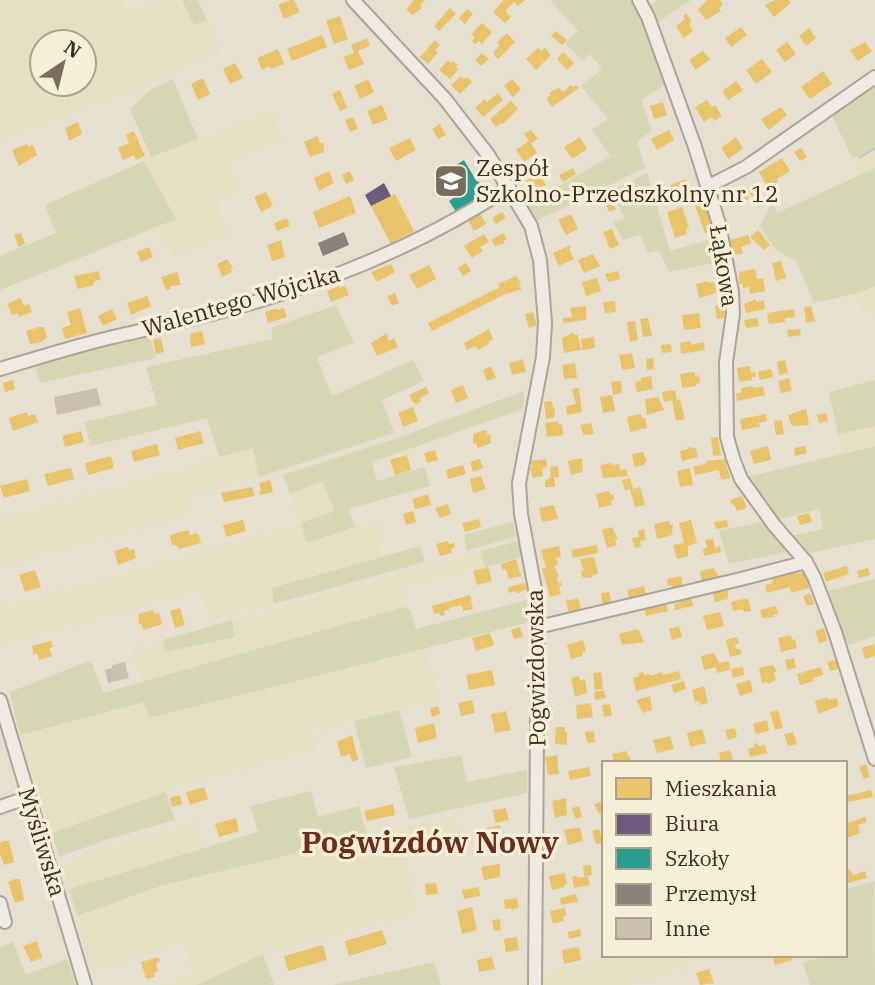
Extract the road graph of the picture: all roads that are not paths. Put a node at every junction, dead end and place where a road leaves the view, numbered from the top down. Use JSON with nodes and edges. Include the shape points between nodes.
{"nodes":[{"id":1,"x":353,"y":0,"type":"edge"},
{"id":2,"x":639,"y":0,"type":"edge"},
{"id":3,"x":875,"y":77,"type":"edge"},
{"id":4,"x":509,"y":187,"type":"junction"},
{"id":5,"x":707,"y":187,"type":"junction"},
{"id":6,"x":0,"y":369,"type":"edge"},
{"id":7,"x":806,"y":562,"type":"junction"},
{"id":8,"x":538,"y":627,"type":"junction"},
{"id":9,"x":0,"y":700,"type":"edge"},
{"id":10,"x":875,"y":759,"type":"edge"},
{"id":11,"x":29,"y":797,"type":"junction"},
{"id":12,"x":0,"y":807,"type":"edge"},
{"id":13,"x":0,"y":902,"type":"edge"},
{"id":14,"x":5,"y":922,"type":"dead end"},
{"id":15,"x":85,"y":985,"type":"edge"},
{"id":16,"x":536,"y":985,"type":"edge"}],
"edges":[{"from":1,"to":4,"type":"street","name":"Pogwizdowska","via":[[445,99]]},
{"from":2,"to":5,"type":"street","name":"Łąkowa"},
{"from":3,"to":5,"type":"street","via":[[746,167]]},
{"from":4,"to":6,"type":"street","name":"Walentego Wójcika","via":[[418,240],[304,286]]},
{"from":4,"to":8,"type":"street","name":"Pogwizdowska","via":[[531,226],[543,287],[543,358],[519,483],[537,591]]},
{"from":5,"to":7,"type":"street","name":"Łąkowa","via":[[732,292],[726,362],[727,437],[741,479]]},
{"from":7,"to":8,"type":"street"},
{"from":7,"to":10,"type":"street","name":"Łąkowa","via":[[835,632]]},
{"from":8,"to":16,"type":"street","name":"Pogwizdowska"},
{"from":9,"to":11,"type":"street","name":"Myśliwska"},
{"from":11,"to":12,"type":"street"},
{"from":11,"to":15,"type":"street","name":"Myśliwska"},
{"from":13,"to":14,"type":"street"}]}
